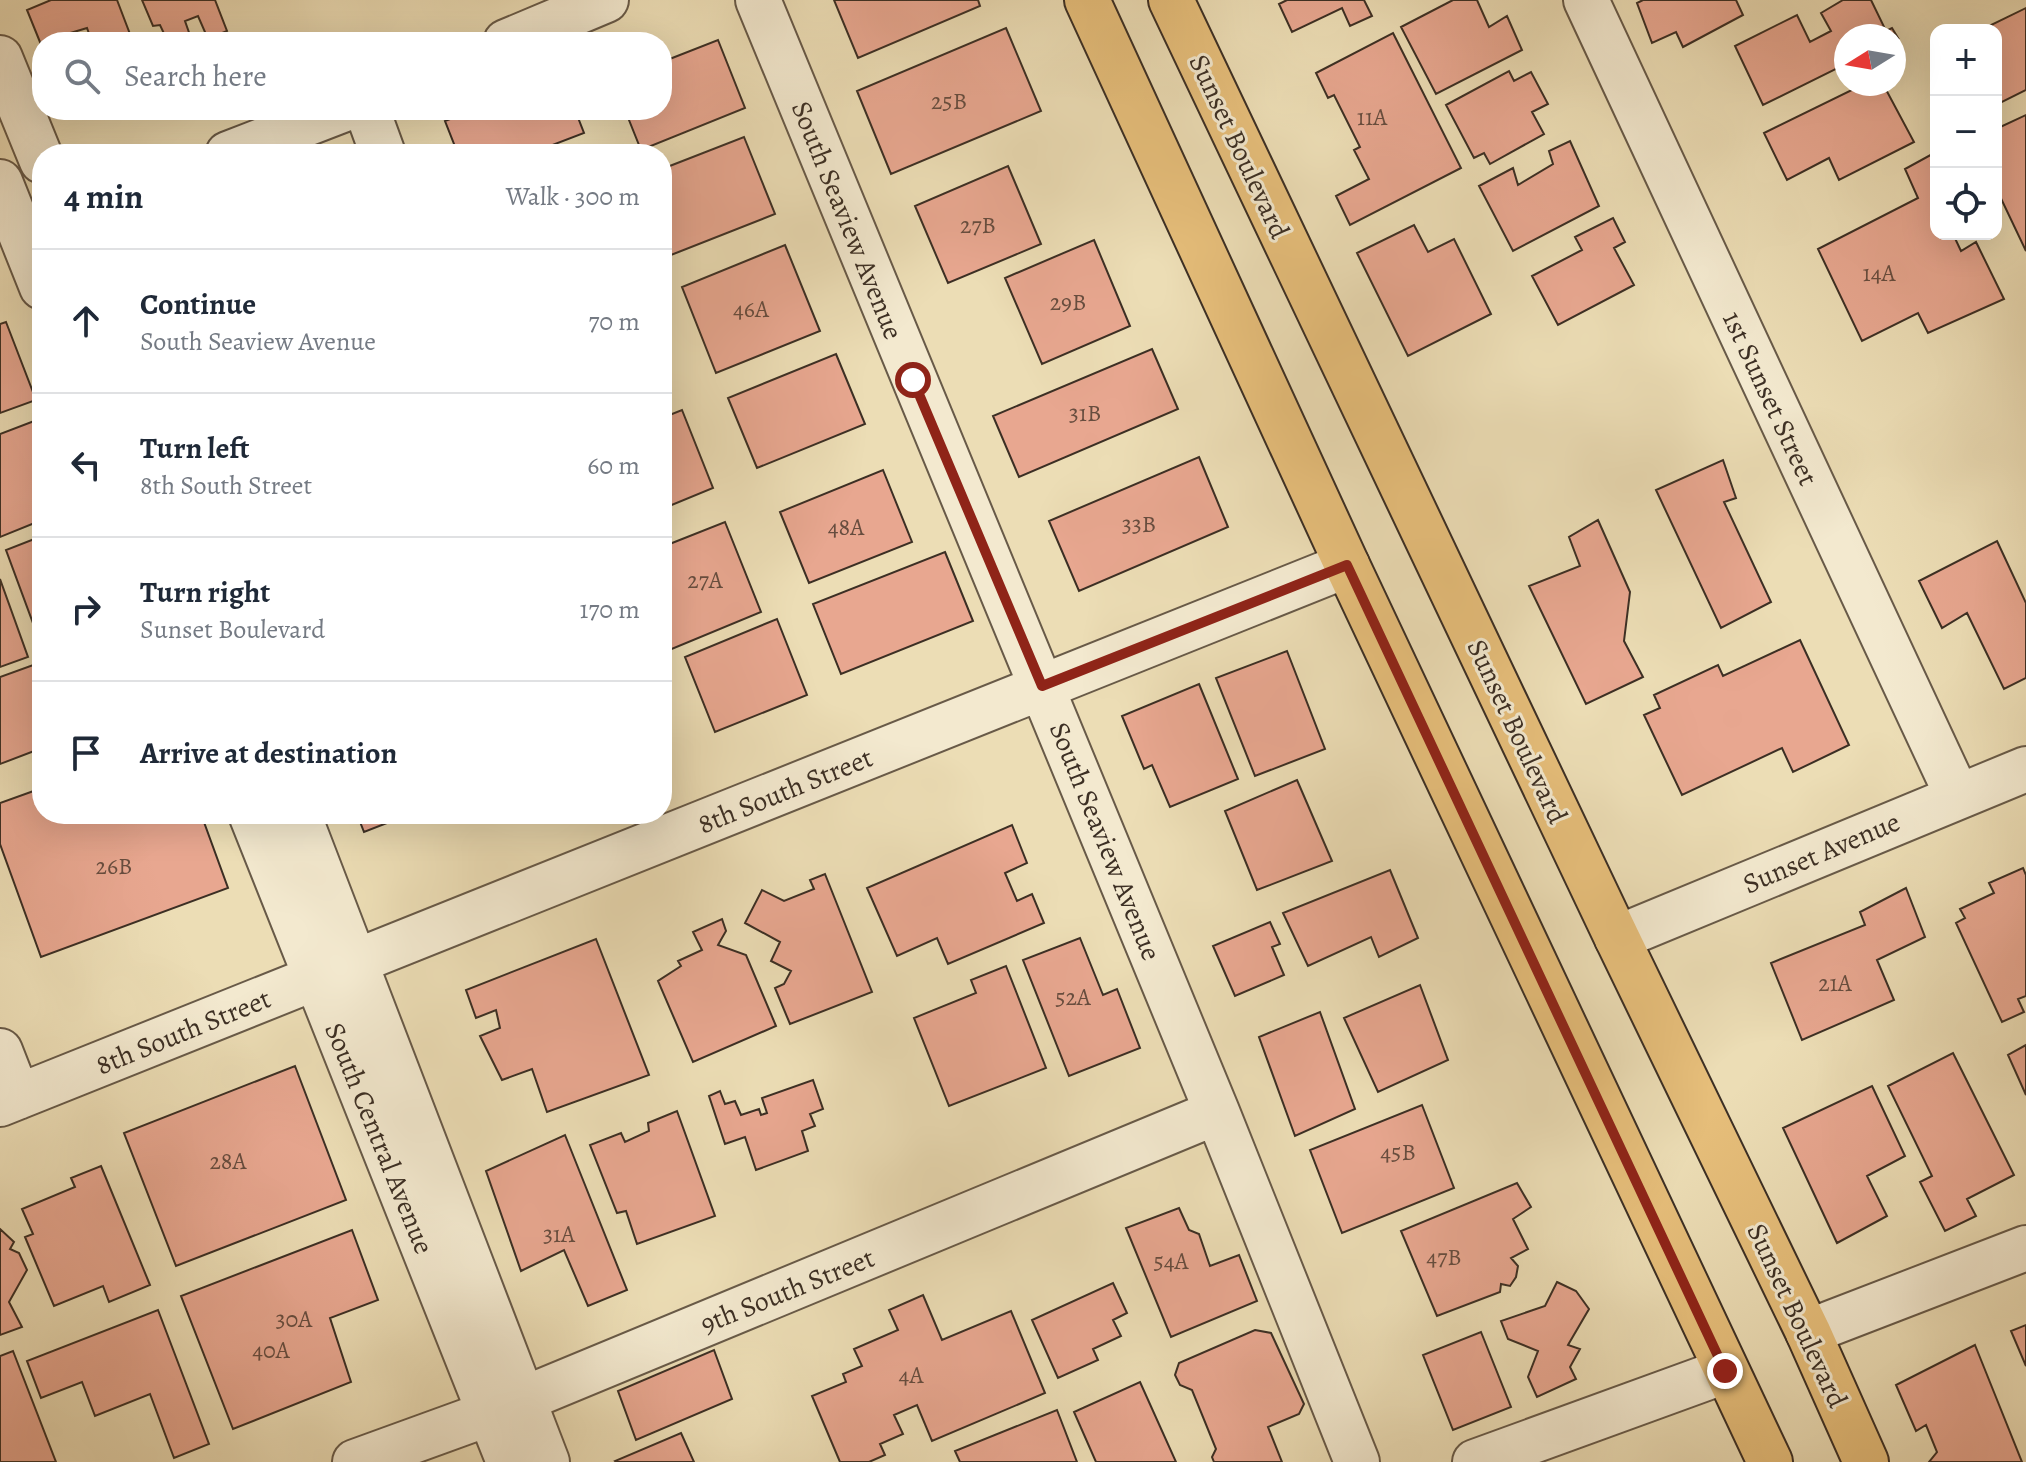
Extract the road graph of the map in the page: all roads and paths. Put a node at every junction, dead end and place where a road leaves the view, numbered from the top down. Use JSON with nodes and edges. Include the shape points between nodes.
{"nodes":[{"id":1,"x":606,"y":0,"type":"edge"},
{"id":2,"x":758,"y":0,"type":"edge"},
{"id":3,"x":1087,"y":0,"type":"edge"},
{"id":4,"x":1171,"y":0,"type":"edge"},
{"id":5,"x":1586,"y":0,"type":"edge"},
{"id":6,"x":530,"y":32,"type":"edge"},
{"id":7,"x":0,"y":58,"type":"edge"},
{"id":8,"x":316,"y":120,"type":"edge"},
{"id":9,"x":371,"y":120,"type":"edge"},
{"id":10,"x":35,"y":144,"type":"edge"},
{"id":11,"x":254,"y":144,"type":"edge"},
{"id":12,"x":379,"y":144,"type":"edge"},
{"id":13,"x":0,"y":182,"type":"edge"},
{"id":14,"x":21,"y":234,"type":"edge"},
{"id":15,"x":32,"y":262,"type":"edge"},
{"id":16,"x":1347,"y":565,"type":"junction"},
{"id":17,"x":1042,"y":686,"type":"junction"},
{"id":18,"x":2026,"y":769,"type":"edge"},
{"id":19,"x":1957,"y":795,"type":"junction"},
{"id":20,"x":672,"y":819,"type":"edge"},
{"id":21,"x":256,"y":824,"type":"edge"},
{"id":22,"x":300,"y":824,"type":"edge"},
{"id":23,"x":640,"y":830,"type":"edge"},
{"id":24,"x":1617,"y":938,"type":"junction"},
{"id":25,"x":336,"y":970,"type":"junction"},
{"id":26,"x":0,"y":1051,"type":"edge"},
{"id":27,"x":9,"y":1101,"type":"edge"},
{"id":28,"x":1217,"y":1112,"type":"junction"},
{"id":29,"x":2026,"y":1248,"type":"edge"},
{"id":30,"x":1808,"y":1332,"type":"junction"},
{"id":31,"x":1725,"y":1371,"type":"junction"},
{"id":32,"x":506,"y":1406,"type":"junction"},
{"id":33,"x":355,"y":1462,"type":"edge"},
{"id":34,"x":509,"y":1462,"type":"edge"},
{"id":35,"x":547,"y":1462,"type":"edge"},
{"id":36,"x":1357,"y":1462,"type":"edge"},
{"id":37,"x":1475,"y":1462,"type":"edge"},
{"id":38,"x":1770,"y":1462,"type":"edge"},
{"id":39,"x":1866,"y":1462,"type":"edge"}],
"edges":[{"from":1,"to":6,"type":"street"},
{"from":2,"to":17,"type":"street","name":"South Seaview Avenue"},
{"from":3,"to":16,"type":"main road"},
{"from":4,"to":24,"type":"main road","name":"Sunset Boulevard"},
{"from":5,"to":19,"type":"street","name":"1st Sunset Street"},
{"from":7,"to":10,"type":"street"},
{"from":8,"to":11,"type":"street"},
{"from":9,"to":12,"type":"street"},
{"from":13,"to":14,"type":"street"},
{"from":14,"to":15,"type":"street"},
{"from":16,"to":17,"type":"street","name":"8th South Street"},
{"from":16,"to":31,"type":"main road"},
{"from":17,"to":20,"type":"street","name":"8th South Street"},
{"from":17,"to":28,"type":"street","name":"South Seaview Avenue"},
{"from":18,"to":19,"type":"street","name":"Sunset Avenue"},
{"from":19,"to":24,"type":"street","name":"Sunset Avenue"},
{"from":21,"to":25,"type":"street","name":"South Central Avenue"},
{"from":22,"to":25,"type":"street"},
{"from":23,"to":25,"type":"street","name":"8th South Street"},
{"from":24,"to":30,"type":"main road","name":"Sunset Boulevard"},
{"from":25,"to":27,"type":"street","name":"8th South Street"},
{"from":25,"to":32,"type":"street","name":"South Central Avenue"},
{"from":26,"to":27,"type":"street"},
{"from":28,"to":32,"type":"street","name":"9th South Street"},
{"from":28,"to":36,"type":"street","name":"South Seaview Avenue"},
{"from":29,"to":30,"type":"street"},
{"from":30,"to":39,"type":"main road","name":"Sunset Boulevard"},
{"from":31,"to":37,"type":"street"},
{"from":31,"to":38,"type":"main road"},
{"from":32,"to":33,"type":"street","name":"9th South Street"},
{"from":32,"to":34,"type":"street","name":"South Central Avenue"},
{"from":32,"to":35,"type":"street"}]}
